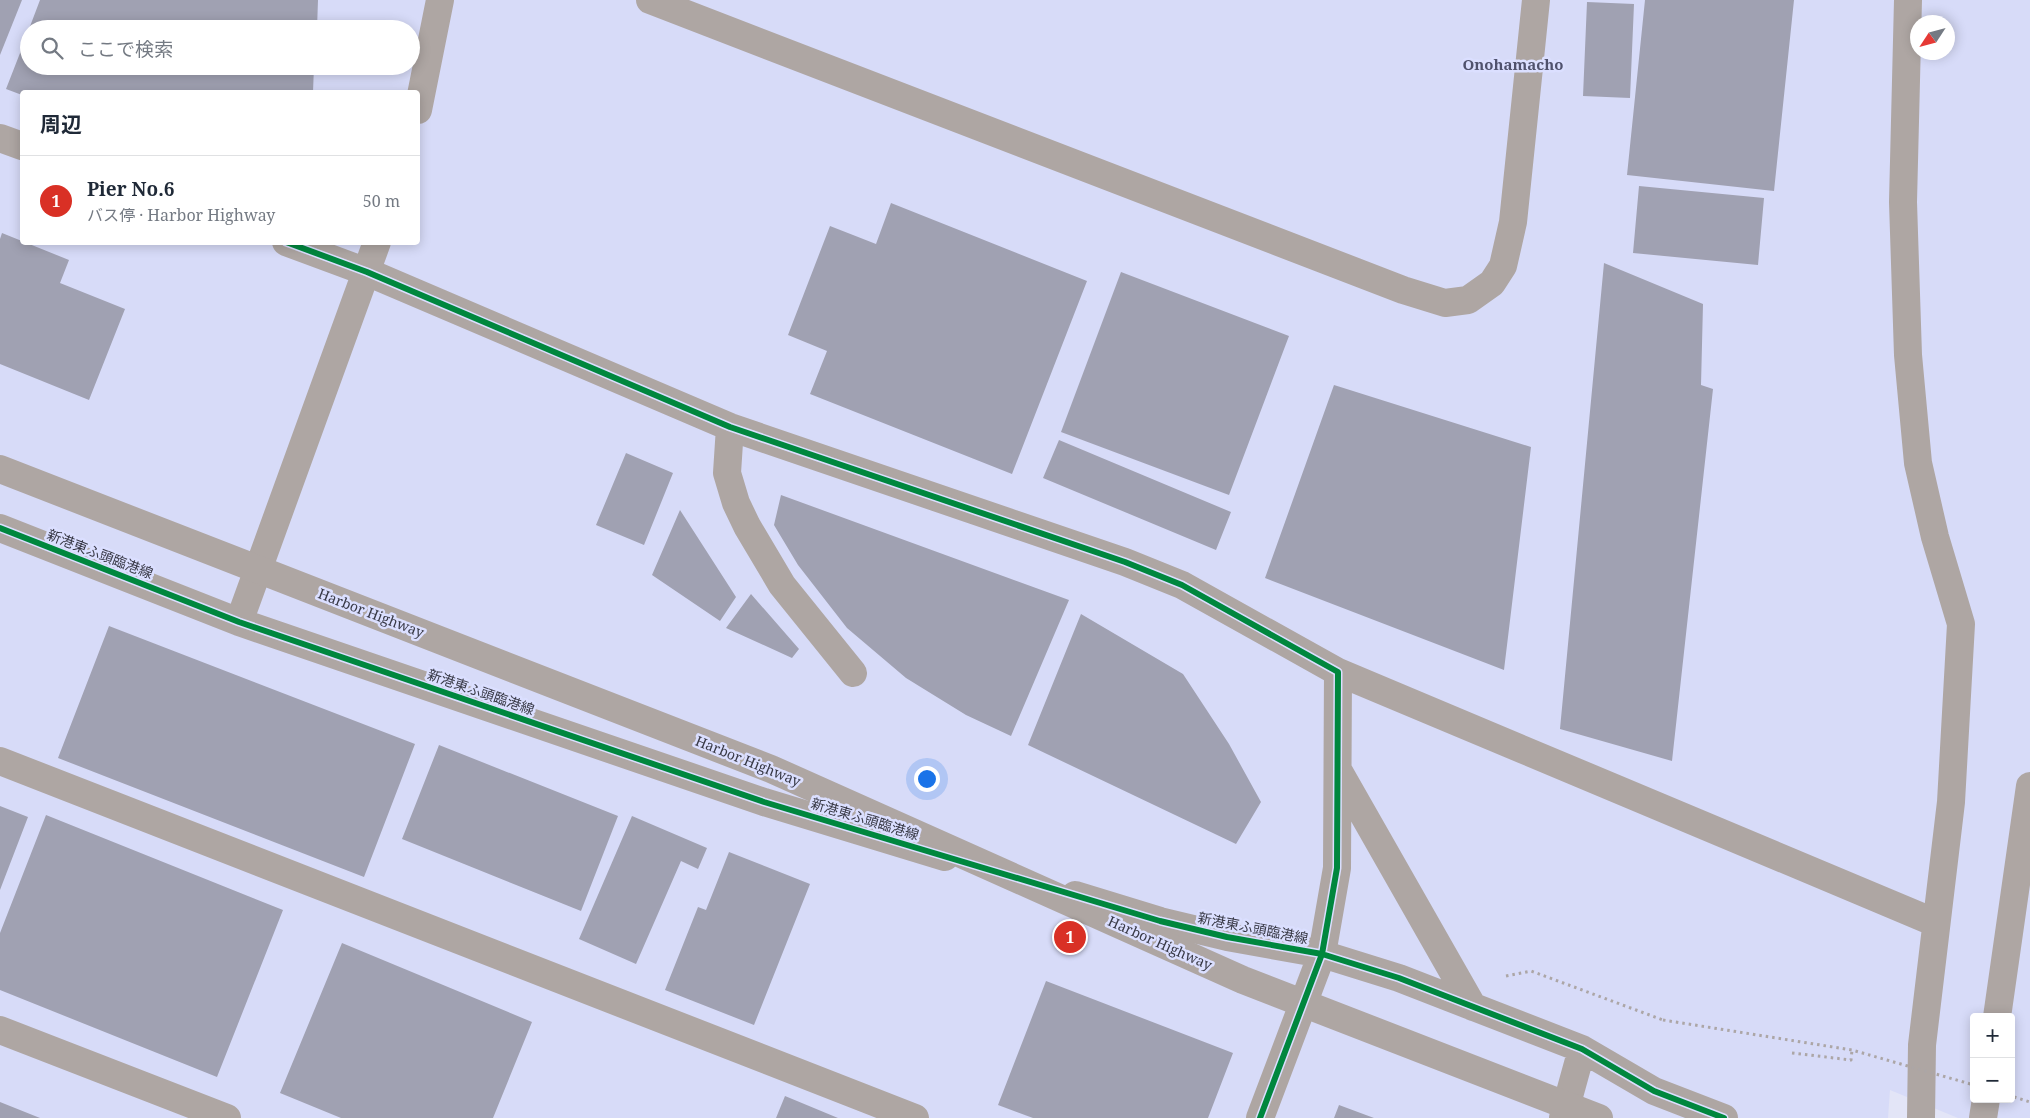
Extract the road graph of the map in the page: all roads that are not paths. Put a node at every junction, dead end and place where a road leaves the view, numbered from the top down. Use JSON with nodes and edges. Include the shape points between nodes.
{"nodes":[{"id":1,"x":440,"y":0,"type":"edge"},
{"id":2,"x":650,"y":0,"type":"edge"},
{"id":3,"x":1536,"y":0,"type":"edge"},
{"id":4,"x":1908,"y":0,"type":"edge"},
{"id":5,"x":420,"y":100,"type":"edge"},
{"id":6,"x":0,"y":138,"type":"edge"},
{"id":7,"x":20,"y":145,"type":"edge"},
{"id":8,"x":294,"y":245,"type":"edge"},
{"id":9,"x":376,"y":245,"type":"edge"},
{"id":10,"x":368,"y":272,"type":"junction"},
{"id":11,"x":730,"y":427,"type":"junction"},
{"id":12,"x":0,"y":469,"type":"edge"},
{"id":13,"x":0,"y":486,"type":"edge"},
{"id":14,"x":0,"y":528,"type":"edge"},
{"id":15,"x":239,"y":622,"type":"junction"},
{"id":16,"x":1338,"y":672,"type":"junction"},
{"id":17,"x":853,"y":673,"type":"dead end"},
{"id":18,"x":0,"y":761,"type":"edge"},
{"id":19,"x":1337,"y":769,"type":"junction"},
{"id":20,"x":2030,"y":786,"type":"edge"},
{"id":21,"x":1936,"y":923,"type":"junction"},
{"id":22,"x":1322,"y":954,"type":"junction"},
{"id":23,"x":1473,"y":1007,"type":"junction"},
{"id":24,"x":1998,"y":1013,"type":"edge"},
{"id":25,"x":0,"y":1030,"type":"edge"},
{"id":26,"x":1582,"y":1049,"type":"junction"},
{"id":27,"x":1985,"y":1103,"type":"edge"},
{"id":28,"x":227,"y":1118,"type":"edge"},
{"id":29,"x":916,"y":1118,"type":"edge"},
{"id":30,"x":1260,"y":1118,"type":"edge"},
{"id":31,"x":1548,"y":1118,"type":"edge"},
{"id":32,"x":1563,"y":1118,"type":"edge"},
{"id":33,"x":1600,"y":1118,"type":"edge"},
{"id":34,"x":1724,"y":1118,"type":"edge"},
{"id":35,"x":1921,"y":1118,"type":"edge"},
{"id":36,"x":1983,"y":1118,"type":"edge"}],
"edges":[{"from":1,"to":5,"type":"street"},
{"from":2,"to":3,"type":"street","via":[[1385,283],[1445,303],[1468,300],[1492,283],[1503,266],[1513,222]]},
{"from":4,"to":21,"type":"street","via":[[1903,202],[1908,354],[1918,463],[1935,537],[1961,624],[1950,802]]},
{"from":6,"to":7,"type":"street"},
{"from":8,"to":10,"type":"street"},
{"from":9,"to":10,"type":"street"},
{"from":10,"to":11,"type":"street"},
{"from":10,"to":15,"type":"street"},
{"from":11,"to":16,"type":"street","via":[[1134,565],[1182,585]]},
{"from":11,"to":17,"type":"street","via":[[727,473],[747,526],[782,585]]},
{"from":12,"to":33,"type":"street","name":"Harbor Highway","bridge":true,"via":[[772,769],[1243,980]]},
{"from":13,"to":31,"type":"street","name":"Harbor Highway","via":[[777,790],[1229,995]]},
{"from":14,"to":15,"type":"street","name":"新港東ふ頭臨港線"},
{"from":15,"to":22,"type":"street","name":"新港東ふ頭臨港線","via":[[764,802],[1160,921],[1226,937]]},
{"from":16,"to":19,"type":"street"},
{"from":16,"to":21,"type":"street"},
{"from":18,"to":29,"type":"street"},
{"from":19,"to":22,"type":"street","via":[[1337,868]]},
{"from":19,"to":23,"type":"street"},
{"from":20,"to":24,"type":"street"},
{"from":21,"to":35,"type":"street","via":[[1922,1045]]},
{"from":22,"to":23,"type":"street","name":"新港東ふ頭臨港線","via":[[1399,978]]},
{"from":22,"to":30,"type":"street"},
{"from":23,"to":26,"type":"street","name":"新港東ふ頭臨港線"},
{"from":25,"to":28,"type":"street"},
{"from":26,"to":32,"type":"street"},
{"from":26,"to":34,"type":"street","name":"新港東ふ頭臨港線","via":[[1654,1091]]},
{"from":27,"to":36,"type":"street"}]}
